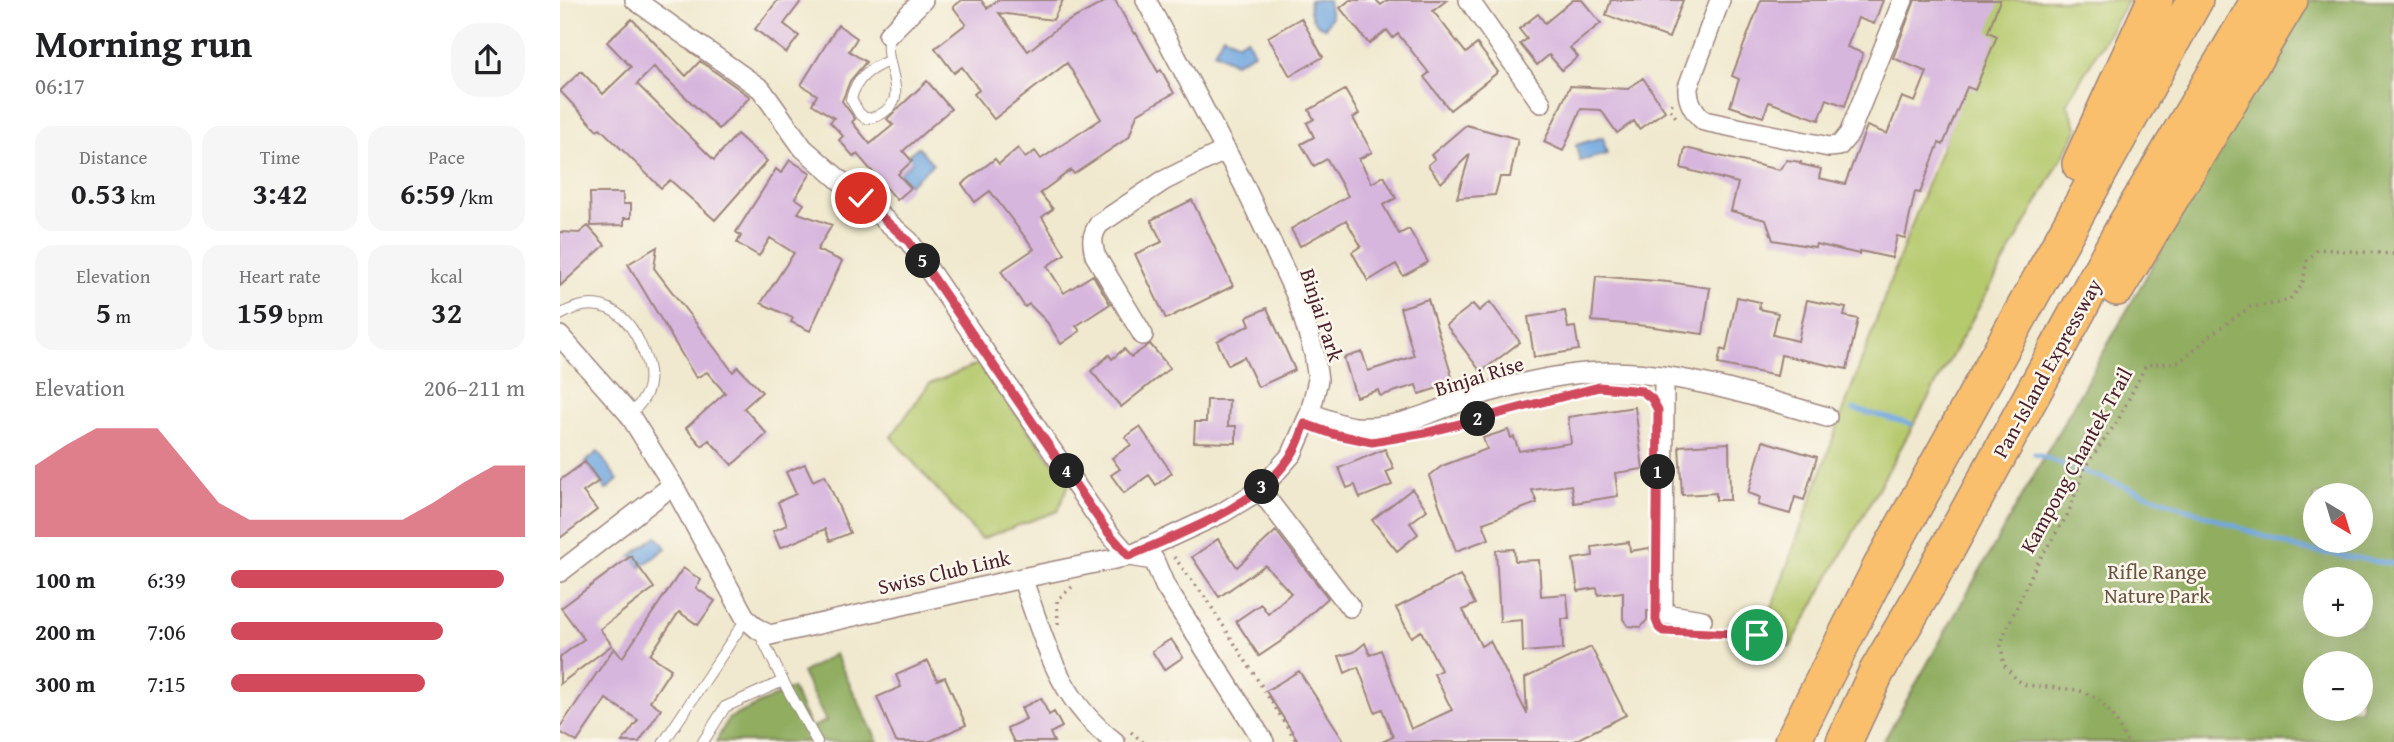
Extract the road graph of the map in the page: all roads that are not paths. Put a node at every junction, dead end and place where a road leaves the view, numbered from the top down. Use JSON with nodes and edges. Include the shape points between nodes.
{"nodes":[{"id":1,"x":635,"y":0,"type":"edge"},
{"id":2,"x":923,"y":0,"type":"edge"},
{"id":3,"x":1146,"y":0,"type":"edge"},
{"id":4,"x":1469,"y":0,"type":"edge"},
{"id":5,"x":1720,"y":0,"type":"edge"},
{"id":6,"x":1903,"y":0,"type":"edge"},
{"id":7,"x":2155,"y":0,"type":"edge"},
{"id":8,"x":2195,"y":0,"type":"edge"},
{"id":9,"x":2259,"y":0,"type":"edge"},
{"id":10,"x":2290,"y":0,"type":"edge"},
{"id":11,"x":888,"y":35,"type":"joint"},
{"id":12,"x":889,"y":61,"type":"junction"},
{"id":13,"x":1541,"y":103,"type":"dead end"},
{"id":14,"x":1226,"y":150,"type":"junction"},
{"id":15,"x":560,"y":315,"type":"edge"},
{"id":16,"x":560,"y":335,"type":"edge"},
{"id":17,"x":1143,"y":335,"type":"dead end"},
{"id":18,"x":1664,"y":377,"type":"junction"},
{"id":19,"x":1310,"y":413,"type":"junction"},
{"id":20,"x":629,"y":414,"type":"junction"},
{"id":21,"x":1826,"y":417,"type":"dead end"},
{"id":22,"x":673,"y":485,"type":"junction"},
{"id":23,"x":1260,"y":489,"type":"junction"},
{"id":24,"x":1129,"y":556,"type":"junction"},
{"id":25,"x":1880,"y":568,"type":"junction"},
{"id":26,"x":560,"y":572,"type":"edge"},
{"id":27,"x":1022,"y":578,"type":"junction"},
{"id":28,"x":1927,"y":586,"type":"junction"},
{"id":29,"x":1350,"y":607,"type":"dead end"},
{"id":30,"x":1703,"y":626,"type":"road end"},
{"id":31,"x":758,"y":628,"type":"junction"},
{"id":32,"x":783,"y":681,"type":"junction"},
{"id":33,"x":1119,"y":734,"type":"edge"},
{"id":34,"x":664,"y":742,"type":"edge"},
{"id":35,"x":703,"y":742,"type":"edge"},
{"id":36,"x":817,"y":742,"type":"edge"},
{"id":37,"x":1264,"y":742,"type":"edge"},
{"id":38,"x":1792,"y":742,"type":"edge"},
{"id":39,"x":1844,"y":742,"type":"edge"}],
"edges":[{"from":1,"to":24,"type":"street","via":[[761,89],[803,148],[909,242],[1107,531]]},
{"from":2,"to":11,"type":"street"},
{"from":3,"to":14,"type":"street","name":"Binjai Park"},
{"from":4,"to":13,"type":"street"},
{"from":5,"to":6,"type":"street","via":[[1688,87],[1696,113],[1704,121],[1829,147],[1839,146],[1849,134]]},
{"from":7,"to":25,"type":"highway","via":[[2071,183],[1949,404]]},
{"from":8,"to":25,"type":"highway"},
{"from":9,"to":28,"type":"highway","name":"Pan-Island Expressway","via":[[2123,229]]},
{"from":10,"to":28,"type":"highway","via":[[2030,442]]},
{"from":11,"to":12,"type":"lane"},
{"from":12,"to":12,"type":"lane","via":[[895,99],[886,111],[865,118],[852,99],[855,85],[869,70]]},
{"from":14,"to":17,"type":"street","via":[[1163,181],[1093,232],[1095,255]]},
{"from":14,"to":19,"type":"street","name":"Binjai Park","via":[[1297,297],[1318,380]]},
{"from":15,"to":20,"type":"lane","via":[[583,306],[602,306],[619,313],[633,329],[648,363],[650,384]]},
{"from":16,"to":20,"type":"street"},
{"from":18,"to":19,"type":"street","name":"Binjai Rise","via":[[1608,372],[1563,377],[1492,391],[1408,422],[1377,427],[1353,427]]},
{"from":18,"to":21,"type":"street","name":"Binjai Rise"},
{"from":18,"to":30,"type":"street","via":[[1663,611]]},
{"from":19,"to":23,"type":"street","name":"Binjai Park","via":[[1292,454]]},
{"from":20,"to":22,"type":"street"},
{"from":22,"to":26,"type":"street"},
{"from":22,"to":31,"type":"street"},
{"from":23,"to":24,"type":"street","name":"Binjai Park","via":[[1222,513]]},
{"from":23,"to":29,"type":"street"},
{"from":24,"to":27,"type":"street","name":"Swiss Club Link"},
{"from":24,"to":37,"type":"street","via":[[1154,560],[1165,586]]},
{"from":25,"to":38,"type":"highway"},
{"from":27,"to":31,"type":"street","name":"Swiss Club Link"},
{"from":27,"to":33,"type":"street","via":[[1055,670],[1075,704]]},
{"from":28,"to":39,"type":"highway","name":"Pan-Island Expressway","via":[[1876,673]]},
{"from":31,"to":32,"type":"lane"},
{"from":31,"to":34,"type":"lane"},
{"from":32,"to":35,"type":"lane","via":[[725,707]]},
{"from":32,"to":36,"type":"lane"}]}
